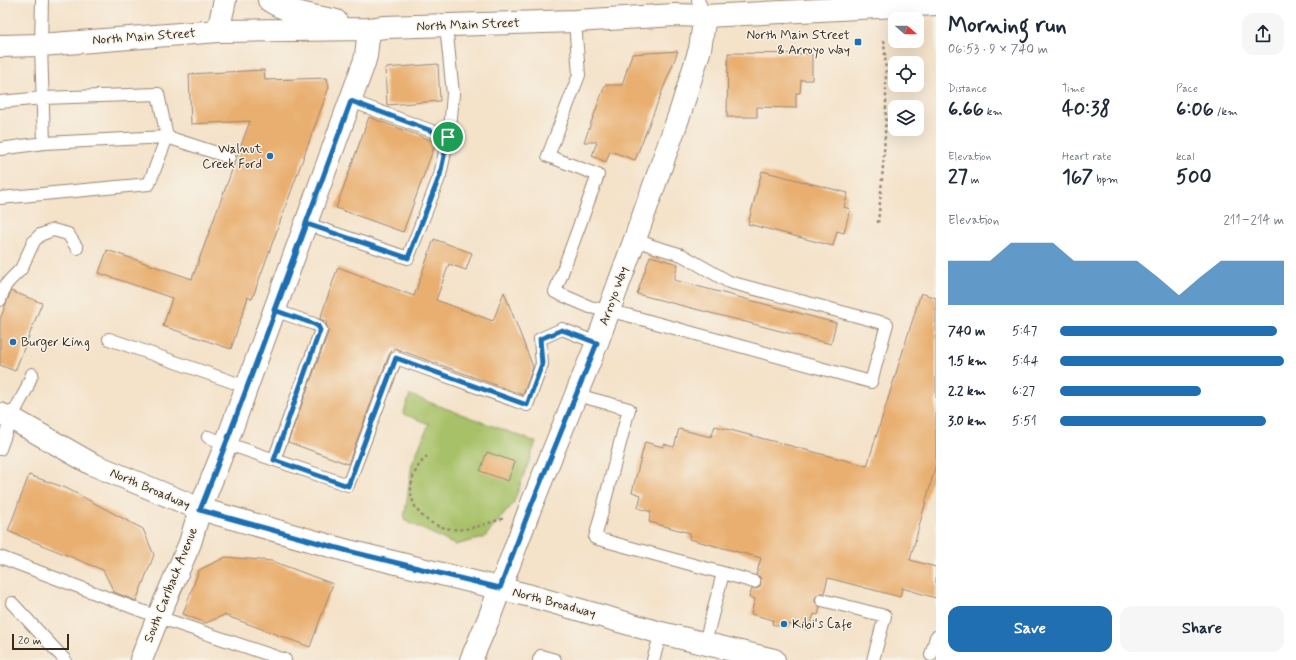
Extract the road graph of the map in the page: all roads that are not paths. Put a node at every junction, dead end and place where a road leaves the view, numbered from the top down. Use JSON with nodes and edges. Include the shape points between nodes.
{"nodes":[{"id":1,"x":42,"y":0,"type":"edge"},
{"id":2,"x":225,"y":0,"type":"edge"},
{"id":3,"x":269,"y":0,"type":"edge"},
{"id":4,"x":914,"y":3,"type":"edge"},
{"id":5,"x":936,"y":4,"type":"edge"},
{"id":6,"x":704,"y":5,"type":"edge"},
{"id":7,"x":575,"y":20,"type":"junction"},
{"id":8,"x":446,"y":25,"type":"junction"},
{"id":9,"x":369,"y":29,"type":"junction"},
{"id":10,"x":218,"y":31,"type":"junction"},
{"id":11,"x":41,"y":45,"type":"junction"},
{"id":12,"x":0,"y":46,"type":"edge"},
{"id":13,"x":44,"y":98,"type":"junction"},
{"id":14,"x":351,"y":101,"type":"junction"},
{"id":15,"x":0,"y":102,"type":"edge"},
{"id":16,"x":167,"y":137,"type":"junction"},
{"id":17,"x":448,"y":137,"type":"junction"},
{"id":18,"x":44,"y":143,"type":"junction"},
{"id":19,"x":0,"y":148,"type":"edge"},
{"id":20,"x":229,"y":157,"type":"dead end"},
{"id":21,"x":0,"y":198,"type":"edge"},
{"id":22,"x":307,"y":224,"type":"junction"},
{"id":23,"x":635,"y":239,"type":"junction"},
{"id":24,"x":77,"y":248,"type":"dead end"},
{"id":25,"x":0,"y":300,"type":"edge"},
{"id":26,"x":274,"y":310,"type":"junction"},
{"id":27,"x":609,"y":310,"type":"junction"},
{"id":28,"x":110,"y":339,"type":"dead end"},
{"id":29,"x":597,"y":343,"type":"junction"},
{"id":30,"x":32,"y":374,"type":"dead end"},
{"id":31,"x":247,"y":387,"type":"junction"},
{"id":32,"x":577,"y":395,"type":"junction"},
{"id":33,"x":5,"y":416,"type":"edge"},
{"id":34,"x":217,"y":440,"type":"junction"},
{"id":35,"x":0,"y":449,"type":"edge"},
{"id":36,"x":274,"y":460,"type":"junction"},
{"id":37,"x":200,"y":510,"type":"junction"},
{"id":38,"x":0,"y":558,"type":"edge"},
{"id":39,"x":723,"y":573,"type":"junction"},
{"id":40,"x":754,"y":582,"type":"dead end"},
{"id":41,"x":500,"y":588,"type":"junction"},
{"id":42,"x":822,"y":600,"type":"dead end"},
{"id":43,"x":12,"y":603,"type":"dead end"},
{"id":44,"x":158,"y":617,"type":"junction"},
{"id":45,"x":661,"y":633,"type":"junction"},
{"id":46,"x":936,"y":637,"type":"edge"},
{"id":47,"x":705,"y":644,"type":"junction"},
{"id":48,"x":931,"y":655,"type":"dead end"},
{"id":49,"x":65,"y":660,"type":"edge"},
{"id":50,"x":141,"y":660,"type":"edge"},
{"id":51,"x":285,"y":660,"type":"edge"},
{"id":52,"x":471,"y":660,"type":"edge"},
{"id":53,"x":539,"y":660,"type":"edge"},
{"id":54,"x":554,"y":660,"type":"edge"},
{"id":55,"x":653,"y":660,"type":"edge"},
{"id":56,"x":774,"y":660,"type":"edge"},
{"id":57,"x":873,"y":660,"type":"edge"}],
"edges":[{"from":1,"to":11,"type":"lane"},
{"from":2,"to":10,"type":"street"},
{"from":3,"to":9,"type":"street","via":[[298,12]]},
{"from":4,"to":5,"type":"street","name":"North Main Street"},
{"from":4,"to":6,"type":"street","name":"North Main Street"},
{"from":6,"to":7,"type":"street","name":"North Main Street","via":[[675,15]]},
{"from":6,"to":23,"type":"street","name":"Arroyo Way","via":[[700,49]]},
{"from":7,"to":8,"type":"street","name":"North Main Street"},
{"from":7,"to":27,"type":"lane","via":[[579,75],[548,156],[598,175],[555,292],[590,306]]},
{"from":8,"to":9,"type":"street","name":"North Main Street"},
{"from":8,"to":17,"type":"lane","via":[[453,94]]},
{"from":9,"to":10,"type":"street","name":"North Main Street"},
{"from":9,"to":14,"type":"street","name":"South Carlback Avenue","via":[[366,56]]},
{"from":10,"to":11,"type":"street","name":"North Main Street"},
{"from":11,"to":12,"type":"street","name":"North Main Street"},
{"from":11,"to":13,"type":"lane"},
{"from":13,"to":15,"type":"lane"},
{"from":13,"to":16,"type":"lane","via":[[158,94]]},
{"from":13,"to":18,"type":"lane"},
{"from":14,"to":17,"type":"lane"},
{"from":14,"to":22,"type":"street","name":"South Carlback Avenue"},
{"from":16,"to":18,"type":"lane"},
{"from":16,"to":20,"type":"lane"},
{"from":16,"to":21,"type":"lane","via":[[149,184]]},
{"from":17,"to":22,"type":"lane","via":[[440,175],[408,258]]},
{"from":18,"to":19,"type":"lane"},
{"from":22,"to":26,"type":"street","name":"South Carlback Avenue"},
{"from":23,"to":27,"type":"street","name":"Arroyo Way"},
{"from":23,"to":27,"type":"lane","via":[[682,255],[729,282],[887,324],[871,382]]},
{"from":24,"to":25,"type":"lane","via":[[68,234],[53,230],[40,235],[34,241],[21,269],[5,286]]},
{"from":26,"to":31,"type":"street","name":"South Carlback Avenue"},
{"from":26,"to":36,"type":"lane","via":[[314,324],[320,330]]},
{"from":27,"to":29,"type":"street","name":"Arroyo Way"},
{"from":28,"to":31,"type":"lane"},
{"from":29,"to":32,"type":"street","name":"Arroyo Way"},
{"from":29,"to":36,"type":"lane","via":[[562,330],[540,339],[542,364],[527,405],[396,358],[348,486]]},
{"from":30,"to":33,"type":"lane","via":[[26,390]]},
{"from":31,"to":34,"type":"street","name":"South Carlback Avenue"},
{"from":32,"to":39,"type":"lane","via":[[629,409],[594,538]]},
{"from":32,"to":41,"type":"street","name":"Arroyo Way"},
{"from":33,"to":35,"type":"lane"},
{"from":33,"to":37,"type":"street","name":"North Broadway","via":[[92,464]]},
{"from":34,"to":36,"type":"lane"},
{"from":34,"to":37,"type":"street","name":"South Carlback Avenue"},
{"from":37,"to":41,"type":"street","name":"North Broadway","via":[[348,551]]},
{"from":37,"to":44,"type":"street","name":"South Carlback Avenue","via":[[190,542]]},
{"from":38,"to":44,"type":"lane"},
{"from":39,"to":40,"type":"lane"},
{"from":39,"to":47,"type":"lane"},
{"from":41,"to":45,"type":"street","name":"North Broadway"},
{"from":41,"to":52,"type":"street","name":"Arroyo Way"},
{"from":42,"to":57,"type":"lane","via":[[884,616]]},
{"from":43,"to":49,"type":"lane"},
{"from":44,"to":50,"type":"street","name":"South Carlback Avenue"},
{"from":44,"to":51,"type":"lane"},
{"from":45,"to":47,"type":"street","name":"North Broadway"},
{"from":45,"to":55,"type":"lane"},
{"from":46,"to":48,"type":"lane"},
{"from":47,"to":56,"type":"street","name":"North Broadway"},
{"from":53,"to":54,"type":"lane","via":[[540,656]]}]}
